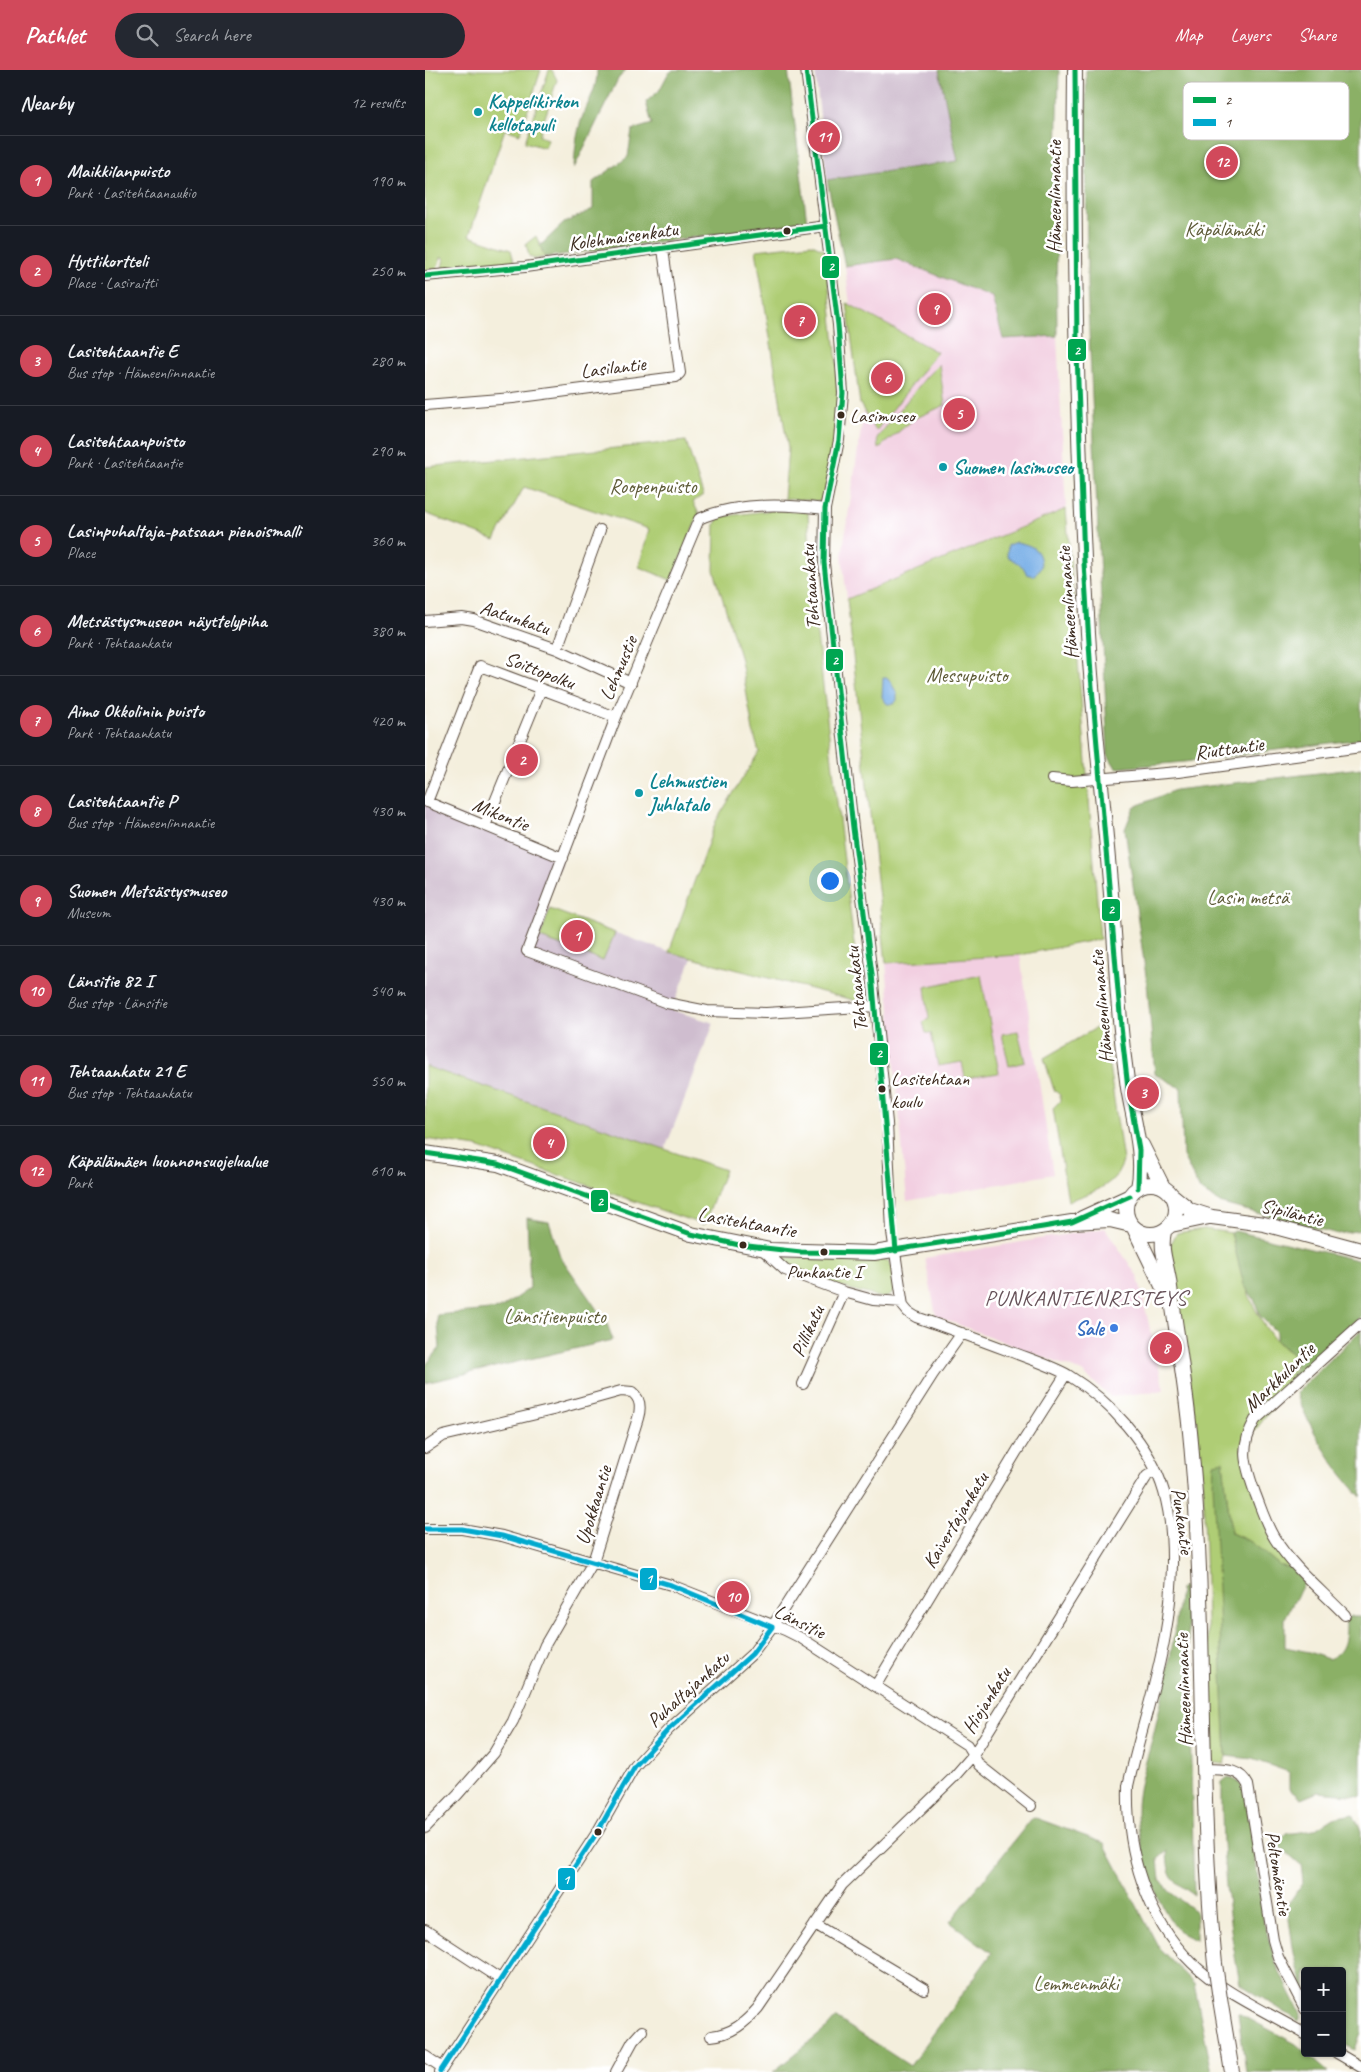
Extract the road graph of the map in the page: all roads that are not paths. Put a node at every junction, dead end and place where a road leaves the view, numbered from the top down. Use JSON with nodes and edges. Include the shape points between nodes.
{"nodes":[{"id":1,"x":806,"y":70,"type":"edge"},
{"id":2,"x":1075,"y":70,"type":"edge"},
{"id":3,"x":826,"y":226,"type":"junction"},
{"id":4,"x":663,"y":249,"type":"junction"},
{"id":5,"x":425,"y":276,"type":"edge"},
{"id":6,"x":425,"y":405,"type":"edge"},
{"id":7,"x":825,"y":509,"type":"junction"},
{"id":8,"x":600,"y":530,"type":"dead end"},
{"id":9,"x":425,"y":621,"type":"edge"},
{"id":10,"x":557,"y":649,"type":"junction"},
{"id":11,"x":631,"y":683,"type":"junction"},
{"id":12,"x":541,"y":689,"type":"junction"},
{"id":13,"x":616,"y":718,"type":"junction"},
{"id":14,"x":1361,"y":747,"type":"edge"},
{"id":15,"x":1052,"y":779,"type":"dead end"},
{"id":16,"x":1102,"y":779,"type":"junction"},
{"id":17,"x":426,"y":802,"type":"edge"},
{"id":18,"x":485,"y":826,"type":"junction"},
{"id":19,"x":563,"y":858,"type":"junction"},
{"id":20,"x":876,"y":1006,"type":"junction"},
{"id":21,"x":1136,"y":1131,"type":"junction"},
{"id":22,"x":425,"y":1153,"type":"edge"},
{"id":23,"x":1168,"y":1191,"type":"junction"},
{"id":24,"x":1134,"y":1192,"type":"junction"},
{"id":25,"x":1212,"y":1217,"type":"junction"},
{"id":26,"x":1072,"y":1222,"type":"junction"},
{"id":27,"x":1133,"y":1227,"type":"junction"},
{"id":28,"x":1168,"y":1228,"type":"junction"},
{"id":29,"x":761,"y":1248,"type":"junction"},
{"id":30,"x":1361,"y":1250,"type":"edge"},
{"id":31,"x":896,"y":1251,"type":"junction"},
{"id":32,"x":844,"y":1292,"type":"junction"},
{"id":33,"x":902,"y":1302,"type":"junction"},
{"id":34,"x":1171,"y":1307,"type":"junction"},
{"id":35,"x":1361,"y":1324,"type":"edge"},
{"id":36,"x":962,"y":1333,"type":"junction"},
{"id":37,"x":1066,"y":1374,"type":"junction"},
{"id":38,"x":803,"y":1384,"type":"dead end"},
{"id":39,"x":425,"y":1448,"type":"edge"},
{"id":40,"x":1155,"y":1471,"type":"junction"},
{"id":41,"x":425,"y":1528,"type":"edge"},
{"id":42,"x":593,"y":1562,"type":"junction"},
{"id":43,"x":1345,"y":1615,"type":"dead end"},
{"id":44,"x":773,"y":1627,"type":"junction"},
{"id":45,"x":876,"y":1685,"type":"junction"},
{"id":46,"x":974,"y":1754,"type":"junction"},
{"id":47,"x":1205,"y":1769,"type":"junction"},
{"id":48,"x":1031,"y":1806,"type":"dead end"},
{"id":49,"x":425,"y":1828,"type":"edge"},
{"id":50,"x":815,"y":1924,"type":"junction"},
{"id":51,"x":425,"y":1930,"type":"edge"},
{"id":52,"x":500,"y":1979,"type":"junction"},
{"id":53,"x":924,"y":1990,"type":"dead end"},
{"id":54,"x":1301,"y":2001,"type":"edge"},
{"id":55,"x":1301,"y":2029,"type":"edge"},
{"id":56,"x":642,"y":2031,"type":"dead end"},
{"id":57,"x":711,"y":2036,"type":"dead end"},
{"id":58,"x":425,"y":2056,"type":"edge"},
{"id":59,"x":1344,"y":2057,"type":"edge"},
{"id":60,"x":1361,"y":2067,"type":"edge"},
{"id":61,"x":442,"y":2070,"type":"edge"},
{"id":62,"x":616,"y":2072,"type":"edge"},
{"id":63,"x":1232,"y":2072,"type":"edge"}],
"edges":[{"from":1,"to":3,"type":"street","name":"Tehtaankatu"},
{"from":2,"to":16,"type":"main road","name":"Hämeenlinnantie","via":[[1073,240],[1080,492]]},
{"from":3,"to":4,"type":"street","name":"Kolehmaisenkatu"},
{"from":3,"to":7,"type":"street","name":"Tehtaankatu","via":[[843,393],[839,440]]},
{"from":4,"to":5,"type":"street","name":"Kolehmaisenkatu"},
{"from":4,"to":6,"type":"street","name":"Lasilantie","via":[[680,373],[676,377],[513,398]]},
{"from":7,"to":11,"type":"street","name":"Lehmustie","via":[[752,507],[712,513],[699,519]]},
{"from":7,"to":20,"type":"street","name":"Tehtaankatu","via":[[824,563]]},
{"from":8,"to":10,"type":"street","name":"Aatunkatu"},
{"from":9,"to":10,"type":"street","name":"Aatunkatu","via":[[474,620]]},
{"from":10,"to":11,"type":"street"},
{"from":11,"to":13,"type":"street","name":"Lehmustie"},
{"from":12,"to":13,"type":"street","name":"Soittopolku"},
{"from":12,"to":17,"type":"street","name":"Soittopolku","via":[[480,666]]},
{"from":12,"to":18,"type":"street"},
{"from":13,"to":19,"type":"street","name":"Lehmustie"},
{"from":14,"to":16,"type":"street","name":"Riuttantie"},
{"from":15,"to":16,"type":"street","name":"Riuttantie"},
{"from":16,"to":21,"type":"main road","name":"Hämeenlinnantie","via":[[1118,999]]},
{"from":17,"to":18,"type":"street","name":"Mikontie"},
{"from":18,"to":19,"type":"street","name":"Mikontie"},
{"from":19,"to":20,"type":"street","name":"Lehmustie","via":[[527,951],[684,1007],[719,1012],[798,1012]]},
{"from":20,"to":31,"type":"street","name":"Tehtaankatu"},
{"from":21,"to":23,"type":"main road","name":"Hämeenlinnantie"},
{"from":21,"to":24,"type":"main road","name":"Hämeenlinnantie","via":[[1140,1169]]},
{"from":22,"to":29,"type":"main road","name":"Lasitehtaantie","via":[[498,1164],[691,1234]]},
{"from":23,"to":24,"type":"main road","via":[[1152,1184]]},
{"from":23,"to":25,"type":"main road","name":"Sipiläntie","via":[[1190,1210]]},
{"from":23,"to":28,"type":"main road","via":[[1177,1210]]},
{"from":24,"to":26,"type":"main road","name":"Lasitehtaantie"},
{"from":24,"to":27,"type":"main road","via":[[1126,1211]]},
{"from":25,"to":28,"type":"main road","name":"Sipiläntie"},
{"from":25,"to":30,"type":"main road","name":"Sipiläntie","via":[[1263,1224]]},
{"from":26,"to":27,"type":"main road","name":"Lasitehtaantie","via":[[1110,1220]]},
{"from":26,"to":31,"type":"main road","name":"Lasitehtaantie"},
{"from":27,"to":28,"type":"main road","via":[[1146,1234]]},
{"from":27,"to":34,"type":"main road","name":"Hämeenlinnantie","via":[[1151,1259]]},
{"from":28,"to":34,"type":"main road","name":"Hämeenlinnantie","via":[[1162,1252],[1169,1278]]},
{"from":29,"to":31,"type":"main road","name":"Lasitehtaantie","via":[[839,1254]]},
{"from":29,"to":32,"type":"street","via":[[785,1270]]},
{"from":31,"to":33,"type":"street"},
{"from":32,"to":33,"type":"street","via":[[873,1300]]},
{"from":32,"to":38,"type":"street","name":"Pillikatu"},
{"from":33,"to":36,"type":"street","name":"Punkantie","via":[[904,1309],[916,1317]]},
{"from":34,"to":47,"type":"main road","name":"Hämeenlinnantie","via":[[1191,1440],[1196,1498]]},
{"from":35,"to":43,"type":"street","name":"Markkulantie","via":[[1255,1420],[1244,1451],[1247,1471],[1276,1541]]},
{"from":36,"to":37,"type":"street","name":"Punkantie"},
{"from":36,"to":44,"type":"street","name":"Puhaltajankatu"},
{"from":37,"to":40,"type":"street","name":"Punkantie","via":[[1090,1390],[1123,1420]]},
{"from":37,"to":45,"type":"street","name":"Kaivertajankatu"},
{"from":39,"to":42,"type":"street","name":"Upokkaantie","via":[[443,1436],[621,1391],[632,1392],[639,1399],[640,1412]]},
{"from":40,"to":46,"type":"street","name":"Hiojankatu","via":[[1147,1476]]},
{"from":40,"to":55,"type":"street","name":"Punkantie","via":[[1165,1493],[1171,1571],[1166,1634],[1128,1786],[1134,1858],[1155,1911],[1193,1964],[1237,1994]]},
{"from":41,"to":42,"type":"street","name":"Länsitie","via":[[480,1531]]},
{"from":42,"to":44,"type":"street","name":"Länsitie","via":[[693,1593]]},
{"from":42,"to":49,"type":"street","name":"Upokkaantie","via":[[545,1645],[513,1721],[494,1753]]},
{"from":44,"to":45,"type":"street","name":"Länsitie","via":[[801,1638]]},
{"from":44,"to":52,"type":"street","name":"Puhaltajankatu","via":[[752,1654],[669,1729],[635,1766],[598,1831]]},
{"from":45,"to":46,"type":"street","name":"Länsitie","via":[[967,1745]]},
{"from":46,"to":48,"type":"street","name":"Länsitie","via":[[979,1765]]},
{"from":46,"to":50,"type":"street","name":"Hiojankatu","via":[[851,1875]]},
{"from":47,"to":54,"type":"street","name":"Peltomäentie","via":[[1235,1771],[1248,1785],[1273,1940],[1278,1957]]},
{"from":47,"to":63,"type":"main road","name":"Hämeenlinnantie","bridge":true,"via":[[1208,1887],[1215,1964]]},
{"from":50,"to":53,"type":"street"},
{"from":50,"to":57,"type":"street","name":"Hiojankatu","via":[[747,2021],[721,2035]]},
{"from":51,"to":52,"type":"street"},
{"from":52,"to":61,"type":"street","name":"Puhaltajankatu"},
{"from":56,"to":62,"type":"street"},
{"from":58,"to":61,"type":"street"},
{"from":59,"to":60,"type":"street"}]}
